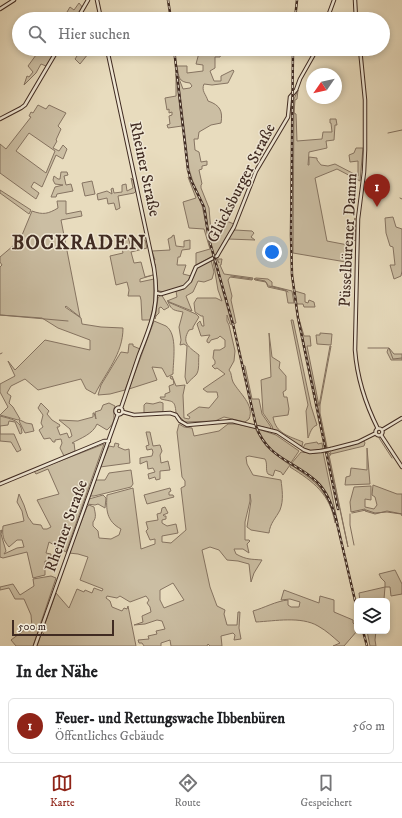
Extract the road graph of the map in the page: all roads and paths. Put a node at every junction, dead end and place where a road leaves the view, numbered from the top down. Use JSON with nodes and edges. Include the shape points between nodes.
{"nodes":[{"id":1,"x":14,"y":0,"type":"edge"},
{"id":2,"x":88,"y":0,"type":"edge"},
{"id":3,"x":97,"y":0,"type":"edge"},
{"id":4,"x":334,"y":0,"type":"edge"},
{"id":5,"x":354,"y":0,"type":"edge"},
{"id":6,"x":0,"y":9,"type":"edge"},
{"id":7,"x":81,"y":12,"type":"edge"},
{"id":8,"x":100,"y":12,"type":"edge"},
{"id":9,"x":330,"y":12,"type":"edge"},
{"id":10,"x":355,"y":12,"type":"edge"},
{"id":11,"x":54,"y":56,"type":"edge"},
{"id":12,"x":109,"y":56,"type":"edge"},
{"id":13,"x":313,"y":56,"type":"edge"},
{"id":14,"x":361,"y":56,"type":"edge"},
{"id":15,"x":0,"y":119,"type":"edge"},
{"id":16,"x":156,"y":292,"type":"junction"},
{"id":17,"x":162,"y":293,"type":"junction"},
{"id":18,"x":156,"y":301,"type":"junction"},
{"id":19,"x":121,"y":408,"type":"junction"},
{"id":20,"x":123,"y":412,"type":"junction"},
{"id":21,"x":118,"y":414,"type":"junction"},
{"id":22,"x":402,"y":418,"type":"edge"},
{"id":23,"x":378,"y":428,"type":"junction"},
{"id":24,"x":382,"y":430,"type":"junction"},
{"id":25,"x":376,"y":433,"type":"junction"},
{"id":26,"x":381,"y":435,"type":"junction"},
{"id":27,"x":109,"y":441,"type":"junction"},
{"id":28,"x":402,"y":467,"type":"edge"},
{"id":29,"x":0,"y":484,"type":"edge"},
{"id":30,"x":36,"y":646,"type":"edge"}],
"edges":[{"from":1,"to":6,"type":"main road"},
{"from":2,"to":7,"type":"main road"},
{"from":3,"to":8,"type":"main road"},
{"from":4,"to":9,"type":"main road"},
{"from":5,"to":10,"type":"main road"},
{"from":11,"to":15,"type":"main road","via":[[25,105]]},
{"from":12,"to":16,"type":"main road","name":"Rheiner Straße","via":[[154,268]]},
{"from":13,"to":17,"type":"main road","name":"Glücksburger Straße","via":[[296,90],[289,98],[288,117],[256,171],[235,224],[218,255],[196,267],[184,288]]},
{"from":14,"to":23,"type":"main road","name":"Püsselbürener Damm","via":[[365,150],[358,219],[355,350],[356,368],[362,391]]},
{"from":16,"to":17,"type":"main road","name":"Glücksburger Straße"},
{"from":16,"to":18,"type":"main road","name":"Rheiner Straße"},
{"from":17,"to":18,"type":"main road"},
{"from":18,"to":19,"type":"main road","name":"Rheiner Straße","via":[[152,320]]},
{"from":19,"to":20,"type":"main road"},
{"from":19,"to":21,"type":"main road","via":[[116,410]]},
{"from":20,"to":21,"type":"main road"},
{"from":20,"to":25,"type":"main road","bridge":true,"via":[[134,415],[173,413],[187,425],[232,421],[277,432],[310,452],[351,444]]},
{"from":21,"to":27,"type":"main road","name":"Rheiner Straße"},
{"from":22,"to":24,"type":"main road"},
{"from":23,"to":24,"type":"main road"},
{"from":23,"to":25,"type":"main road"},
{"from":24,"to":26,"type":"main road"},
{"from":25,"to":26,"type":"main road"},
{"from":26,"to":28,"type":"main road"},
{"from":27,"to":29,"type":"main road"},
{"from":27,"to":30,"type":"main road","name":"Rheiner Straße"}]}
